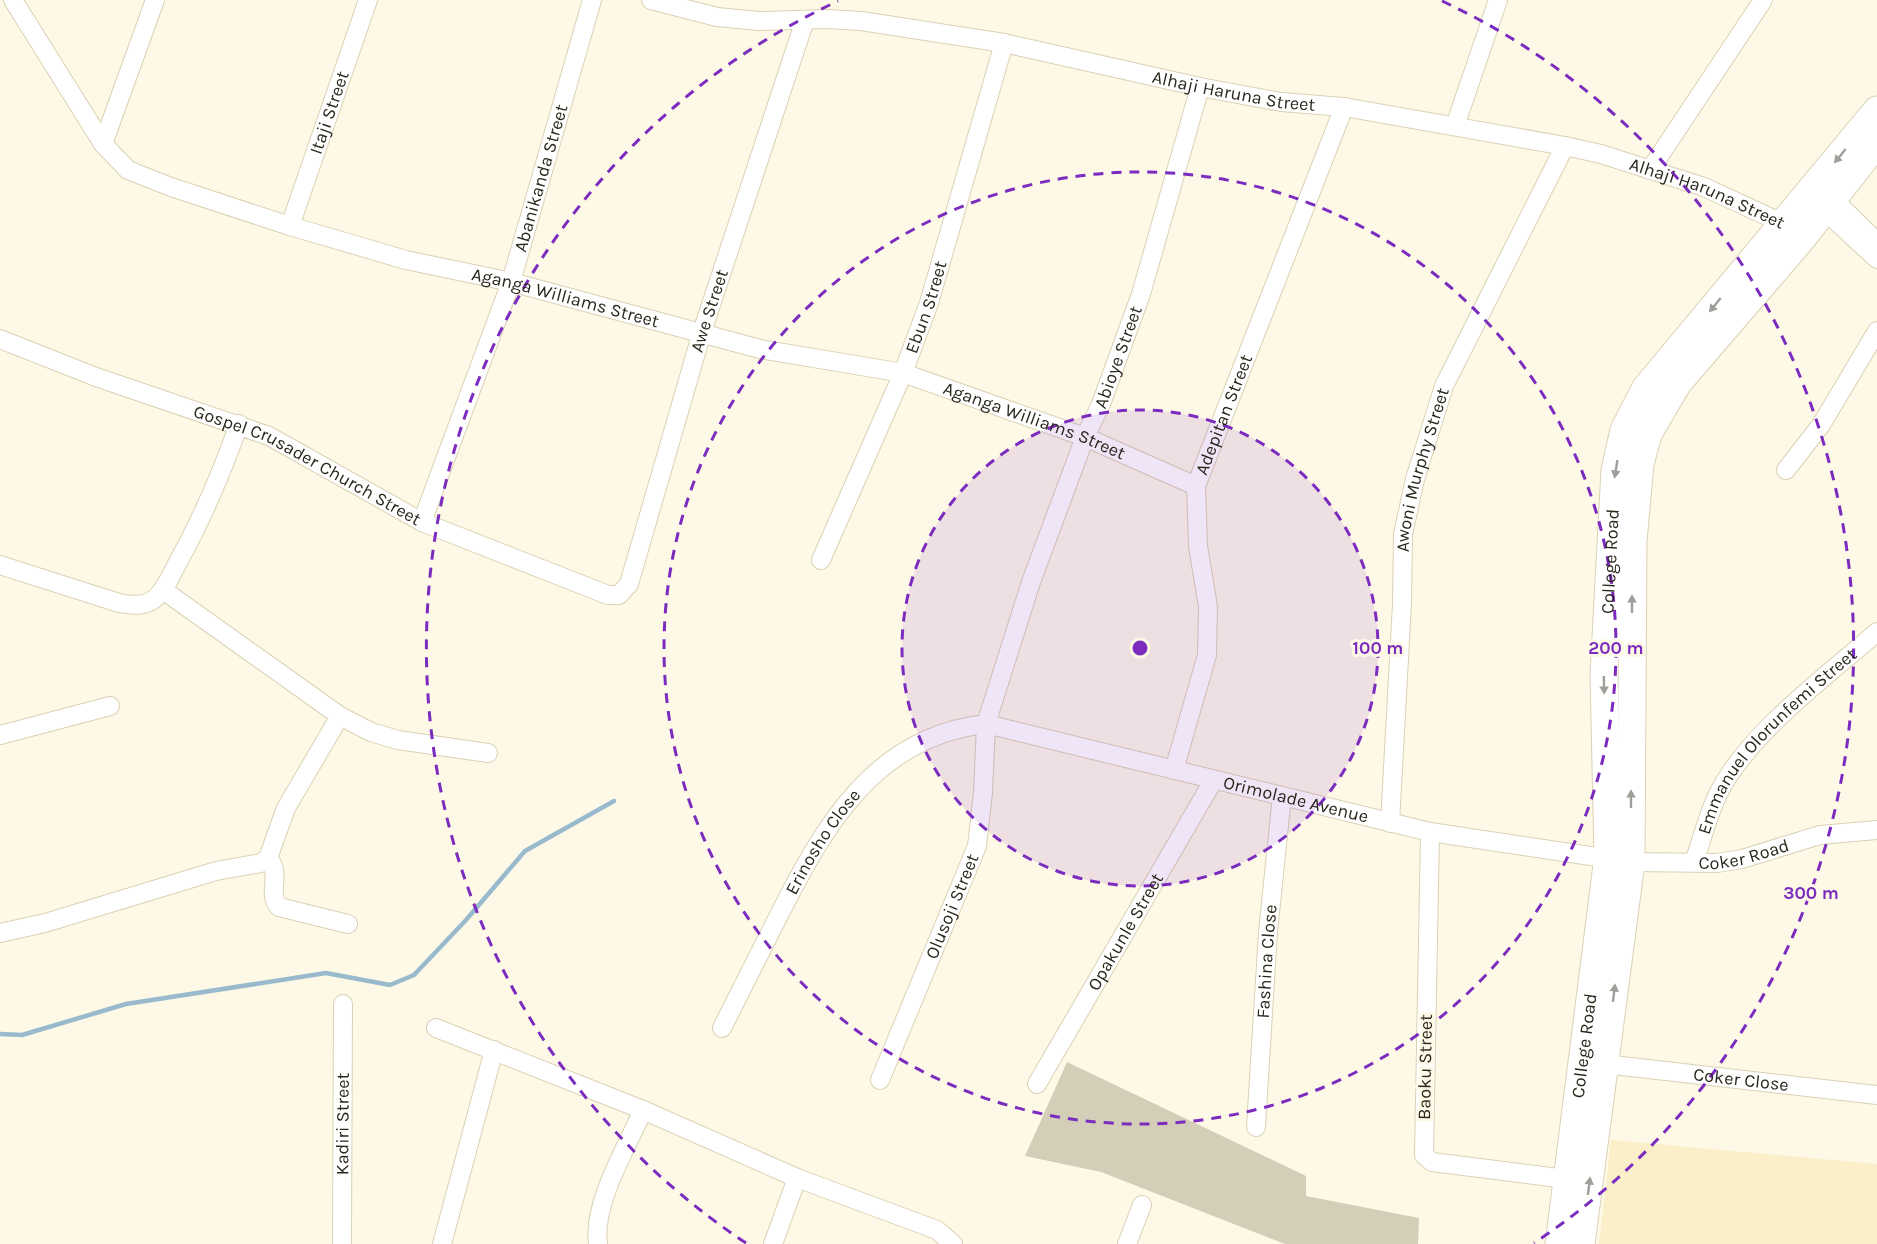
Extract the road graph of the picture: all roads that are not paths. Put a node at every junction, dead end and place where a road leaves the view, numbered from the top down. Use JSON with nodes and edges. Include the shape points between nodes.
{"nodes":[{"id":1,"x":13,"y":0,"type":"edge"},
{"id":2,"x":155,"y":0,"type":"edge"},
{"id":3,"x":368,"y":0,"type":"edge"},
{"id":4,"x":592,"y":0,"type":"edge"},
{"id":5,"x":651,"y":0,"type":"edge"},
{"id":6,"x":1498,"y":0,"type":"edge"},
{"id":7,"x":1763,"y":0,"type":"edge"},
{"id":8,"x":715,"y":9,"type":"edge"},
{"id":9,"x":805,"y":20,"type":"junction"},
{"id":10,"x":1004,"y":43,"type":"junction"},
{"id":11,"x":1200,"y":87,"type":"junction"},
{"id":12,"x":1344,"y":107,"type":"junction"},
{"id":13,"x":1877,"y":110,"type":"edge"},
{"id":14,"x":1455,"y":126,"type":"junction"},
{"id":15,"x":1877,"y":143,"type":"edge"},
{"id":16,"x":103,"y":144,"type":"junction"},
{"id":17,"x":1565,"y":146,"type":"junction"},
{"id":18,"x":1650,"y":170,"type":"junction"},
{"id":19,"x":1828,"y":204,"type":"junction"},
{"id":20,"x":290,"y":226,"type":"junction"},
{"id":21,"x":1792,"y":231,"type":"junction"},
{"id":22,"x":1877,"y":242,"type":"edge"},
{"id":23,"x":1877,"y":259,"type":"edge"},
{"id":24,"x":511,"y":282,"type":"junction"},
{"id":25,"x":1877,"y":331,"type":"edge"},
{"id":26,"x":702,"y":332,"type":"junction"},
{"id":27,"x":0,"y":339,"type":"edge"},
{"id":28,"x":903,"y":373,"type":"junction"},
{"id":29,"x":239,"y":424,"type":"junction"},
{"id":30,"x":1086,"y":437,"type":"junction"},
{"id":31,"x":1786,"y":470,"type":"dead end"},
{"id":32,"x":1196,"y":486,"type":"junction"},
{"id":33,"x":422,"y":522,"type":"junction"},
{"id":34,"x":821,"y":560,"type":"dead end"},
{"id":35,"x":0,"y":565,"type":"edge"},
{"id":36,"x":163,"y":590,"type":"junction"},
{"id":37,"x":614,"y":596,"type":"joint"},
{"id":38,"x":1877,"y":632,"type":"edge"},
{"id":39,"x":110,"y":706,"type":"dead end"},
{"id":40,"x":340,"y":716,"type":"junction"},
{"id":41,"x":986,"y":724,"type":"junction"},
{"id":42,"x":0,"y":735,"type":"edge"},
{"id":43,"x":488,"y":753,"type":"dead end"},
{"id":44,"x":1174,"y":770,"type":"junction"},
{"id":45,"x":1213,"y":781,"type":"junction"},
{"id":46,"x":1282,"y":796,"type":"junction"},
{"id":47,"x":1390,"y":823,"type":"junction"},
{"id":48,"x":1877,"y":830,"type":"edge"},
{"id":49,"x":1430,"y":832,"type":"junction"},
{"id":50,"x":268,"y":858,"type":"junction"},
{"id":51,"x":1620,"y":859,"type":"junction"},
{"id":52,"x":1694,"y":862,"type":"junction"},
{"id":53,"x":348,"y":924,"type":"dead end"},
{"id":54,"x":0,"y":933,"type":"edge"},
{"id":55,"x":344,"y":1004,"type":"dead end"},
{"id":56,"x":436,"y":1028,"type":"dead end"},
{"id":57,"x":722,"y":1028,"type":"dead end"},
{"id":58,"x":494,"y":1050,"type":"junction"},
{"id":59,"x":1605,"y":1064,"type":"junction"},
{"id":60,"x":880,"y":1080,"type":"dead end"},
{"id":61,"x":1036,"y":1084,"type":"dead end"},
{"id":62,"x":1877,"y":1095,"type":"edge"},
{"id":63,"x":643,"y":1110,"type":"junction"},
{"id":64,"x":1256,"y":1127,"type":"dead end"},
{"id":65,"x":797,"y":1178,"type":"junction"},
{"id":66,"x":1566,"y":1179,"type":"junction"},
{"id":67,"x":1142,"y":1205,"type":"dead end"},
{"id":68,"x":342,"y":1244,"type":"edge"},
{"id":69,"x":442,"y":1244,"type":"edge"},
{"id":70,"x":598,"y":1244,"type":"edge"},
{"id":71,"x":773,"y":1244,"type":"edge"},
{"id":72,"x":953,"y":1244,"type":"edge"},
{"id":73,"x":1126,"y":1244,"type":"edge"},
{"id":74,"x":1559,"y":1244,"type":"edge"},
{"id":75,"x":1581,"y":1244,"type":"edge"}],
"edges":[{"from":1,"to":16,"type":"street","name":"Aganga Williams Street"},
{"from":2,"to":16,"type":"street"},
{"from":3,"to":20,"type":"street","name":"Itaji Street"},
{"from":4,"to":24,"type":"street","name":"Abanikanda Street"},
{"from":5,"to":8,"type":"street","name":"Alhaji Haruna Street"},
{"from":6,"to":14,"type":"street"},
{"from":7,"to":18,"type":"street"},
{"from":8,"to":9,"type":"street","name":"Alhaji Haruna Street"},
{"from":9,"to":10,"type":"street","name":"Alhaji Haruna Street","via":[[861,21]]},
{"from":9,"to":26,"type":"street","name":"Awe Street"},
{"from":10,"to":11,"type":"street","name":"Alhaji Haruna Street"},
{"from":10,"to":28,"type":"street","name":"Ebun Street","via":[[929,303]]},
{"from":11,"to":12,"type":"street","name":"Alhaji Haruna Street","via":[[1281,102]]},
{"from":11,"to":30,"type":"street","name":"Abioye Street","via":[[1141,294]]},
{"from":12,"to":14,"type":"street","name":"Alhaji Haruna Street"},
{"from":12,"to":32,"type":"street","name":"Adepitan Street"},
{"from":13,"to":21,"type":"main road","name":"College Road","one_way":true},
{"from":14,"to":17,"type":"street","name":"Alhaji Haruna Street"},
{"from":15,"to":19,"type":"main road","name":"College Road"},
{"from":16,"to":20,"type":"street","name":"Aganga Williams Street","via":[[128,170]]},
{"from":17,"to":18,"type":"street","name":"Alhaji Haruna Street"},
{"from":17,"to":47,"type":"street","name":"Awoni Murphy Street","via":[[1444,386],[1415,479],[1403,534]]},
{"from":18,"to":21,"type":"street","name":"Alhaji Haruna Street","via":[[1704,187]]},
{"from":19,"to":21,"type":"main road","name":"College Road"},
{"from":19,"to":22,"type":"street"},
{"from":19,"to":23,"type":"street"},
{"from":20,"to":24,"type":"street","name":"Aganga Williams Street","via":[[406,260]]},
{"from":21,"to":51,"type":"main road","name":"College Road","via":[[1646,389],[1624,430],[1615,470],[1604,674]]},
{"from":24,"to":26,"type":"street","name":"Aganga Williams Street"},
{"from":24,"to":33,"type":"street","name":"Abanikanda Street"},
{"from":25,"to":31,"type":"street","via":[[1821,425]]},
{"from":26,"to":28,"type":"street","name":"Aganga Williams Street","via":[[799,357]]},
{"from":26,"to":37,"type":"street","name":"Awe Street","via":[[629,584]]},
{"from":27,"to":29,"type":"street","name":"Gospel Crusader Church Street","via":[[96,377]]},
{"from":28,"to":30,"type":"street","name":"Aganga Williams Street"},
{"from":28,"to":34,"type":"street","name":"Ebun Street"},
{"from":29,"to":33,"type":"street","name":"Gospel Crusader Church Street","via":[[287,445]]},
{"from":29,"to":36,"type":"street","via":[[220,477]]},
{"from":30,"to":32,"type":"street","name":"Aganga Williams Street"},
{"from":30,"to":41,"type":"street","name":"Abioye Street","via":[[1031,582]]},
{"from":32,"to":44,"type":"street","name":"Adepitan Street","via":[[1198,546],[1208,608],[1207,655]]},
{"from":33,"to":37,"type":"street","name":"Gospel Crusader Church Street"},
{"from":35,"to":36,"type":"street","via":[[126,605],[154,600]]},
{"from":36,"to":40,"type":"street"},
{"from":38,"to":52,"type":"street","name":"Emmanuel Olorunfemi Street","via":[[1765,732],[1742,759],[1719,792]]},
{"from":39,"to":42,"type":"street"},
{"from":40,"to":43,"type":"street","via":[[398,740]]},
{"from":40,"to":50,"type":"street","via":[[286,808]]},
{"from":41,"to":44,"type":"street","name":"Orimolade Avenue"},
{"from":41,"to":57,"type":"street","name":"Erinosho Close","via":[[956,727],[915,745],[877,770],[852,794],[803,868]]},
{"from":41,"to":60,"type":"street","name":"Olusoji Street","via":[[976,846]]},
{"from":44,"to":45,"type":"street","name":"Orimolade Avenue"},
{"from":45,"to":46,"type":"street","name":"Orimolade Avenue"},
{"from":45,"to":61,"type":"street","name":"Opakunle Street"},
{"from":46,"to":47,"type":"street","name":"Orimolade Avenue"},
{"from":46,"to":64,"type":"street","name":"Fashina Close","via":[[1268,932]]},
{"from":47,"to":49,"type":"street","name":"Orimolade Avenue"},
{"from":48,"to":52,"type":"street","name":"Coker Road","via":[[1820,835],[1742,859]]},
{"from":49,"to":51,"type":"street","name":"Orimolade Avenue"},
{"from":49,"to":66,"type":"street","name":"Baoku Street","via":[[1424,1155],[1432,1162]]},
{"from":50,"to":53,"type":"street","via":[[276,869],[273,896],[279,907]]},
{"from":50,"to":54,"type":"street","via":[[252,866],[216,871]]},
{"from":51,"to":52,"type":"street","name":"Coker Road"},
{"from":59,"to":51,"type":"main road","name":"College Road","one_way":true},
{"from":51,"to":66,"type":"main road","name":"College Road"},
{"from":55,"to":68,"type":"street","name":"Kadiri Street"},
{"from":56,"to":58,"type":"street"},
{"from":58,"to":63,"type":"street"},
{"from":58,"to":69,"type":"street"},
{"from":59,"to":62,"type":"street","name":"Coker Close"},
{"from":75,"to":59,"type":"main road","name":"College Road","one_way":true},
{"from":63,"to":65,"type":"street"},
{"from":63,"to":70,"type":"street","via":[[604,1198]]},
{"from":65,"to":71,"type":"street"},
{"from":65,"to":72,"type":"street","via":[[937,1230]]},
{"from":66,"to":74,"type":"main road","name":"College Road"},
{"from":67,"to":73,"type":"street"}]}
